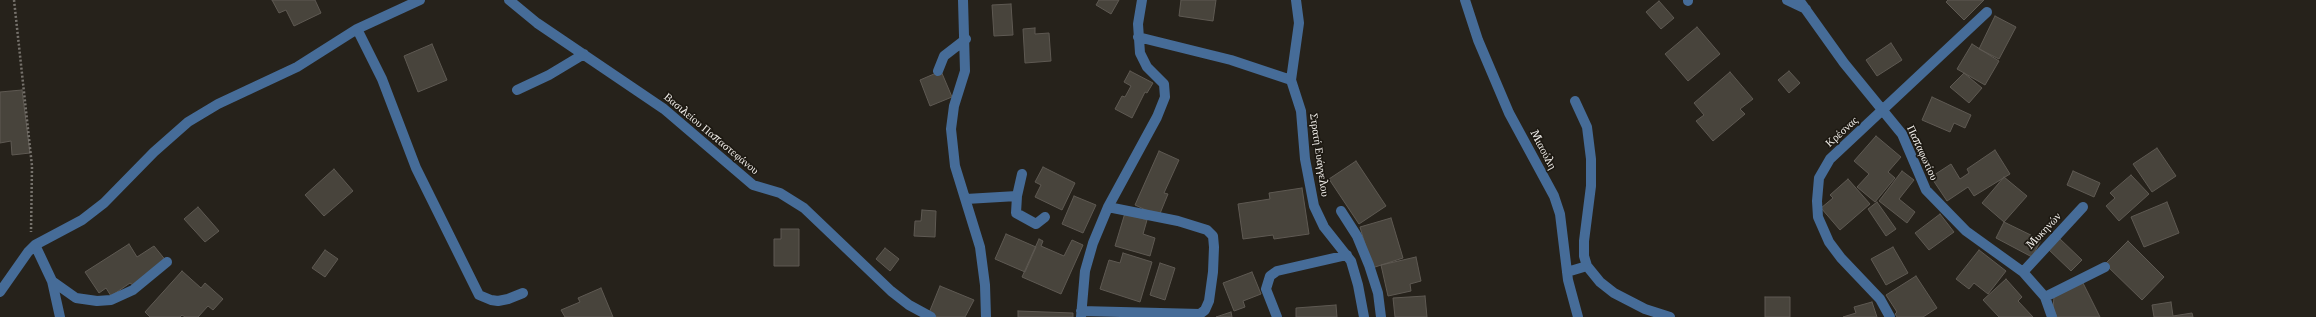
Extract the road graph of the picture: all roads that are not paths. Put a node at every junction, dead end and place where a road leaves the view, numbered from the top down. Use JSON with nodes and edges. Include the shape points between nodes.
{"nodes":[{"id":1,"x":420,"y":0,"type":"edge"},
{"id":2,"x":509,"y":0,"type":"edge"},
{"id":3,"x":963,"y":0,"type":"edge"},
{"id":4,"x":1142,"y":0,"type":"edge"},
{"id":5,"x":1296,"y":0,"type":"edge"},
{"id":6,"x":1465,"y":0,"type":"edge"},
{"id":7,"x":1787,"y":0,"type":"edge"},
{"id":8,"x":1799,"y":0,"type":"edge"},
{"id":9,"x":1806,"y":10,"type":"junction"},
{"id":10,"x":1987,"y":12,"type":"dead end"},
{"id":11,"x":357,"y":29,"type":"junction"},
{"id":12,"x":1138,"y":37,"type":"junction"},
{"id":13,"x":966,"y":39,"type":"junction"},
{"id":14,"x":584,"y":54,"type":"junction"},
{"id":15,"x":938,"y":71,"type":"dead end"},
{"id":16,"x":1291,"y":80,"type":"junction"},
{"id":17,"x":517,"y":90,"type":"dead end"},
{"id":18,"x":1576,"y":101,"type":"dead end"},
{"id":19,"x":1884,"y":110,"type":"junction"},
{"id":20,"x":1022,"y":174,"type":"dead end"},
{"id":21,"x":1017,"y":196,"type":"junction"},
{"id":22,"x":966,"y":199,"type":"junction"},
{"id":23,"x":1108,"y":207,"type":"junction"},
{"id":24,"x":2083,"y":207,"type":"dead end"},
{"id":25,"x":1341,"y":211,"type":"dead end"},
{"id":26,"x":1045,"y":217,"type":"dead end"},
{"id":27,"x":35,"y":245,"type":"junction"},
{"id":28,"x":1347,"y":255,"type":"junction"},
{"id":29,"x":168,"y":262,"type":"dead end"},
{"id":30,"x":1587,"y":266,"type":"junction"},
{"id":31,"x":2105,"y":267,"type":"dead end"},
{"id":32,"x":1567,"y":272,"type":"junction"},
{"id":33,"x":2023,"y":272,"type":"junction"},
{"id":34,"x":52,"y":281,"type":"junction"},
{"id":35,"x":0,"y":292,"type":"edge"},
{"id":36,"x":523,"y":293,"type":"dead end"},
{"id":37,"x":2045,"y":297,"type":"junction"},
{"id":38,"x":1081,"y":314,"type":"edge"},
{"id":39,"x":60,"y":317,"type":"edge"},
{"id":40,"x":931,"y":317,"type":"edge"},
{"id":41,"x":986,"y":317,"type":"edge"},
{"id":42,"x":1277,"y":317,"type":"edge"},
{"id":43,"x":1364,"y":317,"type":"edge"},
{"id":44,"x":1381,"y":317,"type":"edge"},
{"id":45,"x":1578,"y":317,"type":"edge"},
{"id":46,"x":1670,"y":317,"type":"edge"},
{"id":47,"x":1890,"y":317,"type":"edge"},
{"id":48,"x":2052,"y":317,"type":"edge"}],
"edges":[{"from":1,"to":11,"type":"street"},
{"from":2,"to":14,"type":"street","name":"Βασιλείου Παπαστεφάνου","via":[[518,9]]},
{"from":3,"to":13,"type":"street"},
{"from":4,"to":12,"type":"street"},
{"from":5,"to":16,"type":"street","via":[[1299,23]]},
{"from":6,"to":32,"type":"street","name":"Μιαούλη","via":[[1478,40],[1509,113],[1554,196],[1560,214]]},
{"from":7,"to":9,"type":"street"},
{"from":8,"to":9,"type":"street","name":"Παπαφωτίου"},
{"from":9,"to":19,"type":"street","name":"Παπαφωτίου","via":[[1844,63]]},
{"from":10,"to":19,"type":"street","name":"Κρέσνας"},
{"from":11,"to":27,"type":"street","via":[[297,67],[194,118],[154,152],[104,203],[82,220]]},
{"from":11,"to":36,"type":"street","via":[[382,79],[416,168],[479,295],[498,301]]},
{"from":12,"to":16,"type":"street","via":[[1231,60]]},
{"from":12,"to":23,"type":"street","via":[[1143,60],[1164,84],[1164,97],[1149,133]]},
{"from":13,"to":15,"type":"street","via":[[944,56]]},
{"from":13,"to":22,"type":"street","via":[[965,71],[954,106],[951,128],[956,166]]},
{"from":14,"to":17,"type":"street"},
{"from":14,"to":40,"type":"street","name":"Βασιλείου Παπαστεφάνου","via":[[664,109],[753,185],[780,193],[804,208],[891,291]]},
{"from":16,"to":28,"type":"street","name":"Στρατή Ευάγγελου","via":[[1301,111],[1305,159],[1314,206],[1324,227]]},
{"from":18,"to":30,"type":"street","via":[[1587,127],[1591,158],[1591,186],[1584,241]]},
{"from":19,"to":33,"type":"street","name":"Παπαφωτίου","via":[[1902,134],[1926,190],[1966,231]]},
{"from":19,"to":47,"type":"street","name":"Κρέσνας","via":[[1830,159],[1819,178],[1817,201],[1818,217],[1829,242],[1880,299]]},
{"from":20,"to":21,"type":"street"},
{"from":21,"to":22,"type":"street"},
{"from":21,"to":26,"type":"street","via":[[1016,213],[1036,224]]},
{"from":22,"to":41,"type":"street","via":[[984,270]]},
{"from":23,"to":38,"type":"street","via":[[1088,256]]},
{"from":23,"to":38,"type":"street","via":[[1178,221],[1207,230],[1213,236],[1214,247],[1209,301],[1200,314]]},
{"from":24,"to":33,"type":"street","name":"Μυκηνών"},
{"from":25,"to":44,"type":"street","via":[[1357,236],[1370,266],[1378,293]]},
{"from":27,"to":34,"type":"street"},
{"from":27,"to":35,"type":"street"},
{"from":28,"to":42,"type":"street","via":[[1277,271],[1270,276],[1266,289]]},
{"from":28,"to":43,"type":"street","name":"Στρατή Ευάγγελου","via":[[1355,270]]},
{"from":29,"to":34,"type":"street","via":[[133,290],[111,300],[76,298]]},
{"from":30,"to":32,"type":"street"},
{"from":30,"to":46,"type":"street","via":[[1600,282],[1614,293],[1645,309]]},
{"from":31,"to":37,"type":"street"},
{"from":32,"to":45,"type":"street","name":"Μιαούλη"},
{"from":33,"to":37,"type":"street","name":"Παπαφωτίου"},
{"from":34,"to":39,"type":"street"},
{"from":37,"to":48,"type":"street","name":"Παπαφωτίου"}]}
